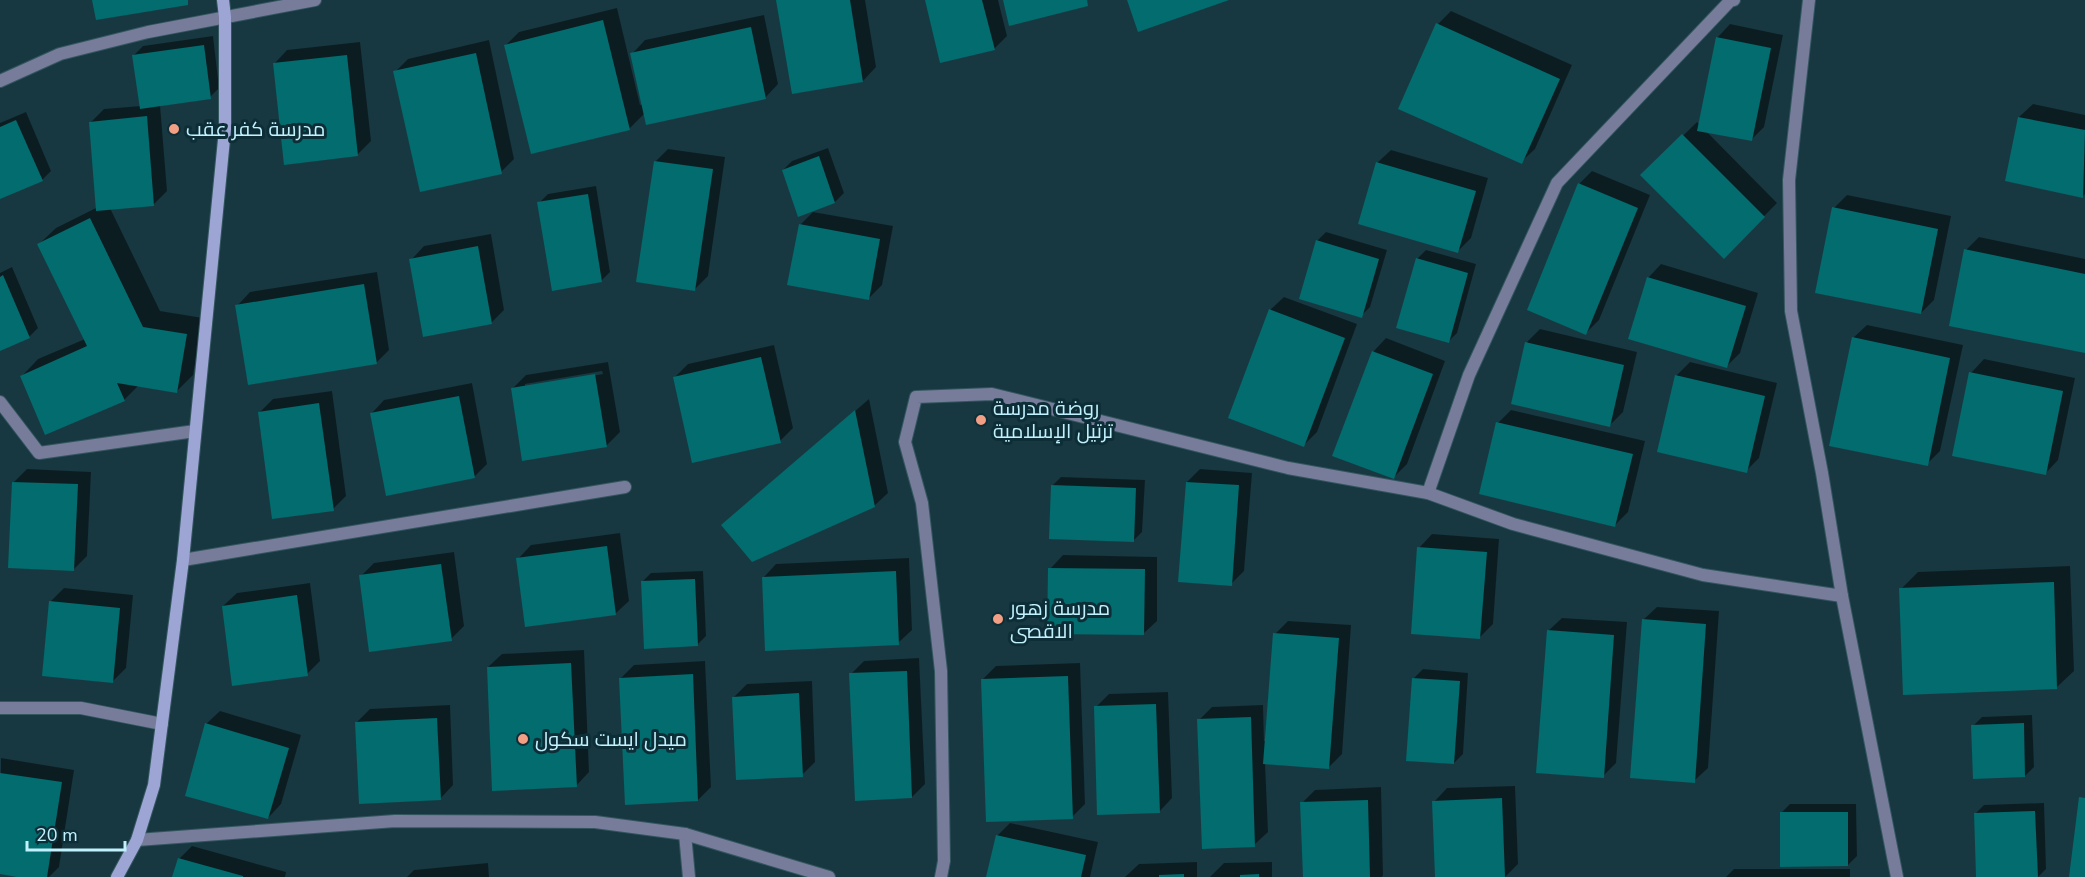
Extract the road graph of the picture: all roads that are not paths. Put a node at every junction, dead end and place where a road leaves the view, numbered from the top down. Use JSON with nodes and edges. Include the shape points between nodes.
{"nodes":[{"id":1,"x":223,"y":0,"type":"edge"},
{"id":2,"x":315,"y":0,"type":"edge"},
{"id":3,"x":1734,"y":0,"type":"edge"},
{"id":4,"x":1809,"y":0,"type":"edge"},
{"id":5,"x":225,"y":16,"type":"junction"},
{"id":6,"x":0,"y":81,"type":"edge"},
{"id":7,"x":0,"y":402,"type":"edge"},
{"id":8,"x":195,"y":431,"type":"junction"},
{"id":9,"x":625,"y":487,"type":"dead end"},
{"id":10,"x":1428,"y":493,"type":"junction"},
{"id":11,"x":183,"y":560,"type":"junction"},
{"id":12,"x":1842,"y":596,"type":"junction"},
{"id":13,"x":0,"y":708,"type":"edge"},
{"id":14,"x":162,"y":723,"type":"junction"},
{"id":15,"x":685,"y":834,"type":"junction"},
{"id":16,"x":137,"y":840,"type":"junction"},
{"id":17,"x":117,"y":877,"type":"edge"},
{"id":18,"x":689,"y":877,"type":"edge"},
{"id":19,"x":829,"y":877,"type":"edge"},
{"id":20,"x":941,"y":877,"type":"edge"},
{"id":21,"x":1897,"y":877,"type":"edge"}],
"edges":[{"from":1,"to":5,"type":"street"},
{"from":2,"to":5,"type":"street"},
{"from":3,"to":10,"type":"street","via":[[1557,183],[1469,375]]},
{"from":4,"to":12,"type":"street","via":[[1789,180],[1791,311]]},
{"from":5,"to":6,"type":"street","via":[[60,54]]},
{"from":5,"to":8,"type":"street","via":[[225,129]]},
{"from":7,"to":8,"type":"street","via":[[39,453]]},
{"from":8,"to":11,"type":"street"},
{"from":9,"to":11,"type":"street"},
{"from":10,"to":12,"type":"street","via":[[1513,524],[1703,574]]},
{"from":10,"to":20,"type":"street","via":[[1288,468],[992,394],[916,397],[905,442],[922,503],[941,671]]},
{"from":11,"to":14,"type":"street"},
{"from":12,"to":21,"type":"street"},
{"from":13,"to":14,"type":"street","via":[[81,708]]},
{"from":14,"to":16,"type":"street","via":[[154,785]]},
{"from":15,"to":16,"type":"street","via":[[595,822],[395,821]]},
{"from":15,"to":18,"type":"street"},
{"from":15,"to":19,"type":"street"},
{"from":16,"to":17,"type":"street"}]}
